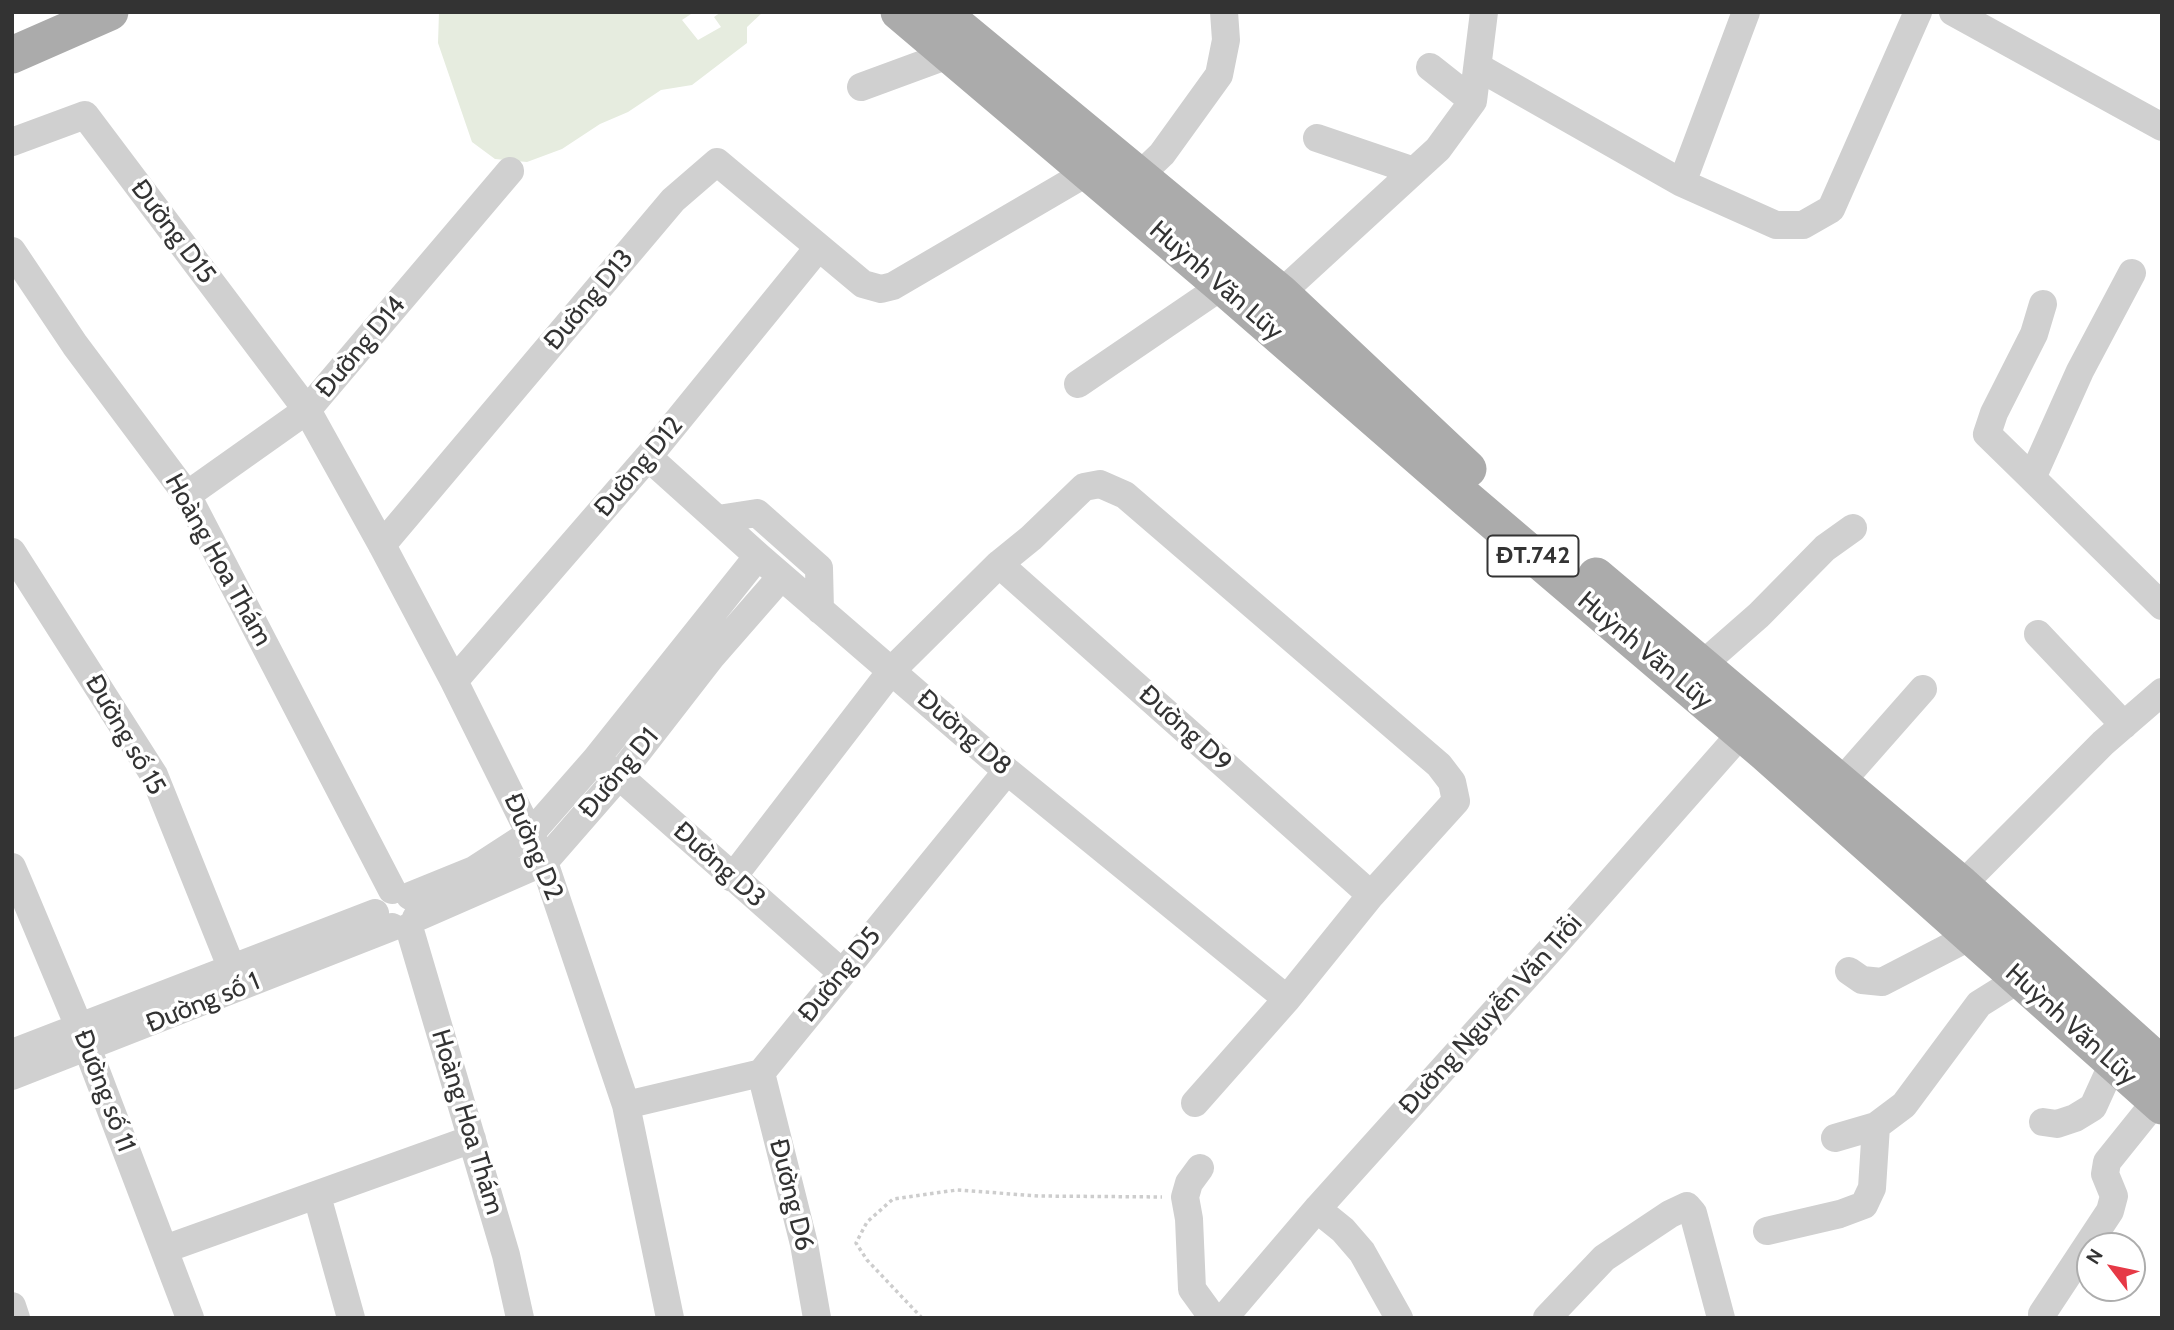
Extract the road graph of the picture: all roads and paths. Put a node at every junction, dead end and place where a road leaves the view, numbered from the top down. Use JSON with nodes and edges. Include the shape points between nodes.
{"nodes":[{"id":1,"x":110,"y":12,"type":"edge"},
{"id":2,"x":899,"y":12,"type":"edge"},
{"id":3,"x":941,"y":12,"type":"edge"},
{"id":4,"x":1224,"y":12,"type":"edge"},
{"id":5,"x":1485,"y":12,"type":"edge"},
{"id":6,"x":1746,"y":12,"type":"edge"},
{"id":7,"x":1918,"y":12,"type":"edge"},
{"id":8,"x":1953,"y":12,"type":"edge"},
{"id":9,"x":12,"y":55,"type":"edge"},
{"id":10,"x":948,"y":55,"type":"junction"},
{"id":11,"x":1430,"y":67,"type":"dead end"},
{"id":12,"x":1478,"y":67,"type":"junction"},
{"id":13,"x":861,"y":87,"type":"dead end"},
{"id":14,"x":1473,"y":101,"type":"junction"},
{"id":15,"x":2162,"y":127,"type":"edge"},
{"id":16,"x":1317,"y":138,"type":"dead end"},
{"id":17,"x":12,"y":142,"type":"edge"},
{"id":18,"x":510,"y":171,"type":"dead end"},
{"id":19,"x":1414,"y":171,"type":"junction"},
{"id":20,"x":1088,"y":172,"type":"junction"},
{"id":21,"x":1139,"y":176,"type":"junction"},
{"id":22,"x":1682,"y":183,"type":"junction"},
{"id":23,"x":818,"y":248,"type":"junction"},
{"id":24,"x":12,"y":251,"type":"edge"},
{"id":25,"x":2132,"y":273,"type":"dead end"},
{"id":26,"x":1222,"y":286,"type":"junction"},
{"id":27,"x":1280,"y":293,"type":"junction"},
{"id":28,"x":2043,"y":304,"type":"dead end"},
{"id":29,"x":1078,"y":384,"type":"dead end"},
{"id":30,"x":307,"y":411,"type":"junction"},
{"id":31,"x":648,"y":457,"type":"junction"},
{"id":32,"x":2032,"y":478,"type":"junction"},
{"id":33,"x":187,"y":495,"type":"junction"},
{"id":34,"x":718,"y":520,"type":"junction"},
{"id":35,"x":1853,"y":528,"type":"dead end"},
{"id":36,"x":382,"y":545,"type":"junction"},
{"id":37,"x":12,"y":552,"type":"edge"},
{"id":38,"x":758,"y":556,"type":"junction"},
{"id":39,"x":999,"y":564,"type":"junction"},
{"id":40,"x":781,"y":577,"type":"junction"},
{"id":41,"x":2162,"y":606,"type":"edge"},
{"id":42,"x":820,"y":610,"type":"junction"},
{"id":43,"x":2038,"y":634,"type":"dead end"},
{"id":44,"x":701,"y":649,"type":"junction"},
{"id":45,"x":1702,"y":665,"type":"junction"},
{"id":46,"x":892,"y":670,"type":"junction"},
{"id":47,"x":454,"y":681,"type":"junction"},
{"id":48,"x":1923,"y":688,"type":"dead end"},
{"id":49,"x":2162,"y":692,"type":"edge"},
{"id":50,"x":1750,"y":723,"type":"junction"},
{"id":51,"x":2124,"y":725,"type":"junction"},
{"id":52,"x":596,"y":759,"type":"junction"},
{"id":53,"x":1007,"y":771,"type":"junction"},
{"id":54,"x":619,"y":776,"type":"junction"},
{"id":55,"x":1841,"y":782,"type":"junction"},
{"id":56,"x":531,"y":833,"type":"junction"},
{"id":57,"x":544,"y":862,"type":"junction"},
{"id":58,"x":12,"y":867,"type":"edge"},
{"id":59,"x":732,"y":878,"type":"junction"},
{"id":60,"x":1962,"y":885,"type":"junction"},
{"id":61,"x":1371,"y":895,"type":"junction"},
{"id":62,"x":399,"y":912,"type":"junction"},
{"id":63,"x":1971,"y":936,"type":"junction"},
{"id":64,"x":232,"y":969,"type":"junction"},
{"id":65,"x":1849,"y":971,"type":"dead end"},
{"id":66,"x":841,"y":972,"type":"junction"},
{"id":67,"x":2019,"y":979,"type":"junction"},
{"id":68,"x":1287,"y":999,"type":"junction"},
{"id":69,"x":83,"y":1039,"type":"junction"},
{"id":70,"x":12,"y":1054,"type":"edge"},
{"id":71,"x":2113,"y":1063,"type":"junction"},
{"id":72,"x":2162,"y":1065,"type":"edge"},
{"id":73,"x":761,"y":1073,"type":"junction"},
{"id":74,"x":12,"y":1076,"type":"edge"},
{"id":75,"x":1195,"y":1103,"type":"dead end"},
{"id":76,"x":2159,"y":1104,"type":"edge"},
{"id":77,"x":626,"y":1105,"type":"junction"},
{"id":78,"x":2043,"y":1122,"type":"dead end"},
{"id":79,"x":1876,"y":1126,"type":"junction"},
{"id":80,"x":472,"y":1139,"type":"junction"},
{"id":81,"x":1835,"y":1139,"type":"dead end"},
{"id":82,"x":1200,"y":1168,"type":"dead end"},
{"id":83,"x":317,"y":1196,"type":"junction"},
{"id":84,"x":1185,"y":1197,"type":"junction"},
{"id":85,"x":1317,"y":1209,"type":"junction"},
{"id":86,"x":1767,"y":1231,"type":"dead end"},
{"id":87,"x":166,"y":1249,"type":"junction"},
{"id":88,"x":12,"y":1306,"type":"edge"},
{"id":89,"x":2042,"y":1314,"type":"dead end"},
{"id":90,"x":16,"y":1318,"type":"edge"},
{"id":91,"x":190,"y":1318,"type":"edge"},
{"id":92,"x":351,"y":1318,"type":"edge"},
{"id":93,"x":520,"y":1318,"type":"edge"},
{"id":94,"x":670,"y":1318,"type":"edge"},
{"id":95,"x":817,"y":1318,"type":"edge"},
{"id":96,"x":922,"y":1318,"type":"edge"},
{"id":97,"x":1213,"y":1318,"type":"edge"},
{"id":98,"x":1224,"y":1318,"type":"edge"},
{"id":99,"x":1399,"y":1318,"type":"edge"},
{"id":100,"x":1547,"y":1318,"type":"edge"},
{"id":101,"x":1721,"y":1318,"type":"edge"}],
"edges":[{"from":1,"to":9,"type":"main road"},
{"from":2,"to":10,"type":"main road","name":"Huỳnh Văn Lũy","number":"ĐT.742"},
{"from":3,"to":21,"type":"main road","name":"Huỳnh Văn Lũy","number":"ĐT.742"},
{"from":4,"to":21,"type":"street","via":[[1226,40],[1219,75],[1162,154]]},
{"from":5,"to":12,"type":"street"},
{"from":6,"to":22,"type":"street"},
{"from":7,"to":22,"type":"street","via":[[1830,209],[1803,225],[1776,225]]},
{"from":8,"to":15,"type":"street"},
{"from":10,"to":13,"type":"street"},
{"from":10,"to":20,"type":"main road","name":"Huỳnh Văn Lũy","number":"ĐT.742"},
{"from":11,"to":14,"type":"street"},
{"from":12,"to":14,"type":"street"},
{"from":12,"to":22,"type":"street"},
{"from":14,"to":19,"type":"street","via":[[1438,149]]},
{"from":16,"to":19,"type":"street"},
{"from":17,"to":30,"type":"street","name":"Đường D15","via":[[85,115]]},
{"from":18,"to":30,"type":"street","name":"Đường D14"},
{"from":19,"to":27,"type":"street"},
{"from":20,"to":23,"type":"street","via":[[894,286],[881,289],[863,284]]},
{"from":20,"to":26,"type":"main road","name":"Huỳnh Văn Lũy","number":"ĐT.742"},
{"from":21,"to":27,"type":"main road","name":"Huỳnh Văn Lũy","number":"ĐT.742"},
{"from":23,"to":31,"type":"street","name":"Đường D12"},
{"from":23,"to":36,"type":"street","name":"Đường D13","via":[[717,163],[673,200]]},
{"from":24,"to":33,"type":"street","name":"Hoàng Hoa Thám","via":[[75,345]]},
{"from":25,"to":32,"type":"street","via":[[2080,371]]},
{"from":26,"to":29,"type":"street"},
{"from":26,"to":50,"type":"main road","name":"Huỳnh Văn Lũy","number":"ĐT.742","via":[[1478,509]]},
{"from":27,"to":45,"type":"main road","name":"Huỳnh Văn Lũy","number":"ĐT.742","via":[[1484,483]]},
{"from":28,"to":32,"type":"street","via":[[2034,334],[1987,434]]},
{"from":30,"to":33,"type":"street","name":"Đường D14"},
{"from":30,"to":36,"type":"street","name":"Đường D2"},
{"from":31,"to":34,"type":"street","name":"Đường D8"},
{"from":31,"to":47,"type":"street","name":"Đường D12"},
{"from":32,"to":41,"type":"street"},
{"from":33,"to":62,"type":"street","name":"Hoàng Hoa Thám"},
{"from":34,"to":38,"type":"street","name":"Đường D8"},
{"from":34,"to":42,"type":"street","via":[[757,513],[820,568]]},
{"from":35,"to":45,"type":"street","via":[[1825,548]]},
{"from":36,"to":47,"type":"street","name":"Đường D2"},
{"from":37,"to":64,"type":"street","name":"Đường số 15","via":[[154,775]]},
{"from":38,"to":40,"type":"street","name":"Đường D8"},
{"from":38,"to":44,"type":"street","name":"Đường D1"},
{"from":39,"to":46,"type":"street"},
{"from":39,"to":61,"type":"street","name":"Đường D9"},
{"from":39,"to":61,"type":"street","via":[[1084,487],[1100,484],[1125,495],[1439,765],[1452,782],[1456,801]]},
{"from":40,"to":42,"type":"street","name":"Đường D8"},
{"from":40,"to":44,"type":"street","name":"Đường D1"},
{"from":42,"to":46,"type":"street","name":"Đường D8"},
{"from":43,"to":51,"type":"street"},
{"from":44,"to":52,"type":"street","name":"Đường D1"},
{"from":44,"to":54,"type":"street","name":"Đường D1"},
{"from":45,"to":50,"type":"main road","name":"Huỳnh Văn Lũy","number":"ĐT.742"},
{"from":46,"to":53,"type":"street","name":"Đường D8"},
{"from":46,"to":59,"type":"street"},
{"from":47,"to":56,"type":"street","name":"Đường D2"},
{"from":48,"to":55,"type":"street"},
{"from":49,"to":51,"type":"street"},
{"from":50,"to":55,"type":"main road","name":"Huỳnh Văn Lũy","number":"ĐT.742"},
{"from":50,"to":63,"type":"main road","name":"Huỳnh Văn Lũy","number":"ĐT.742"},
{"from":50,"to":85,"type":"street","name":"Đường Nguyễn Văn Trỗi"},
{"from":51,"to":60,"type":"street"},
{"from":52,"to":54,"type":"street","name":"Đường D3"},
{"from":52,"to":56,"type":"street","name":"Đường D1"},
{"from":53,"to":66,"type":"street","name":"Đường D5"},
{"from":53,"to":68,"type":"street","name":"Đường D8"},
{"from":54,"to":57,"type":"street","name":"Đường D1"},
{"from":54,"to":59,"type":"street","name":"Đường D3"},
{"from":55,"to":60,"type":"main road","name":"Huỳnh Văn Lũy","number":"ĐT.742"},
{"from":56,"to":57,"type":"street","name":"Đường D2"},
{"from":56,"to":62,"type":"street","name":"Đường D1"},
{"from":57,"to":62,"type":"street","name":"Đường D1"},
{"from":57,"to":77,"type":"street","name":"Đường D2"},
{"from":58,"to":69,"type":"street","name":"Đường số 11"},
{"from":59,"to":66,"type":"street","name":"Đường D3"},
{"from":60,"to":72,"type":"main road","name":"Huỳnh Văn Lũy","number":"ĐT.742"},
{"from":61,"to":68,"type":"street"},
{"from":62,"to":64,"type":"street","name":"Đường số 1"},
{"from":62,"to":69,"type":"street","name":"Đường số 1"},
{"from":62,"to":80,"type":"street","name":"Hoàng Hoa Thám"},
{"from":63,"to":65,"type":"street","via":[[1882,982],[1862,980]]},
{"from":63,"to":67,"type":"main road","name":"Huỳnh Văn Lũy","number":"ĐT.742"},
{"from":64,"to":69,"type":"street","name":"Đường số 1"},
{"from":66,"to":73,"type":"street","name":"Đường D5"},
{"from":67,"to":71,"type":"main road","name":"Huỳnh Văn Lũy","number":"ĐT.742"},
{"from":67,"to":79,"type":"street","via":[[1979,1004],[1903,1105]]},
{"from":68,"to":75,"type":"street"},
{"from":69,"to":70,"type":"street","name":"Đường số 1"},
{"from":69,"to":74,"type":"street","name":"Đường số 1"},
{"from":69,"to":87,"type":"street","name":"Đường số 11"},
{"from":71,"to":76,"type":"main road","name":"Huỳnh Văn Lũy","number":"ĐT.742"},
{"from":71,"to":78,"type":"street","via":[[2092,1107],[2057,1124]]},
{"from":73,"to":77,"type":"street"},
{"from":73,"to":95,"type":"street","name":"Đường D6","via":[[804,1244]]},
{"from":76,"to":89,"type":"street","via":[[2107,1162],[2105,1174],[2115,1196],[2110,1211]]},
{"from":77,"to":94,"type":"street","name":"Đường D2"},
{"from":79,"to":81,"type":"street"},
{"from":79,"to":86,"type":"street","via":[[1872,1188],[1864,1205]]},
{"from":80,"to":83,"type":"street"},
{"from":80,"to":93,"type":"street","name":"Hoàng Hoa Thám"},
{"from":82,"to":84,"type":"street"},
{"from":83,"to":87,"type":"street"},
{"from":83,"to":92,"type":"street"},
{"from":84,"to":96,"type":"path","via":[[957,1190],[893,1199],[867,1222],[856,1243]]},
{"from":84,"to":97,"type":"street","via":[[1192,1289]]},
{"from":85,"to":98,"type":"street","name":"Đường Nguyễn Văn Trỗi"},
{"from":85,"to":99,"type":"street","via":[[1362,1252]]},
{"from":87,"to":91,"type":"street","name":"Đường số 11"},
{"from":88,"to":90,"type":"street"},
{"from":100,"to":101,"type":"street","via":[[1604,1258],[1686,1206],[1693,1213]]}]}
